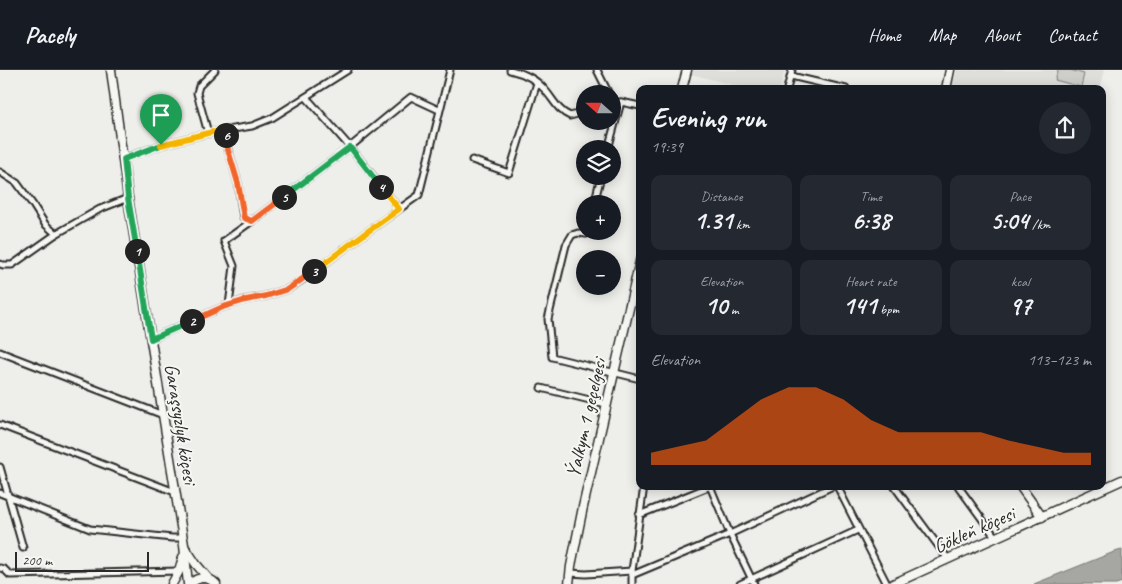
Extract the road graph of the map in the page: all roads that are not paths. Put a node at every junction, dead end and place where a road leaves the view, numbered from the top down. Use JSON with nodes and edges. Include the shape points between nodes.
{"nodes":[{"id":1,"x":111,"y":70,"type":"edge"},
{"id":2,"x":215,"y":70,"type":"edge"},
{"id":3,"x":348,"y":70,"type":"edge"},
{"id":4,"x":450,"y":70,"type":"edge"},
{"id":5,"x":510,"y":70,"type":"edge"},
{"id":6,"x":597,"y":70,"type":"edge"},
{"id":7,"x":687,"y":70,"type":"edge"},
{"id":8,"x":950,"y":70,"type":"edge"},
{"id":9,"x":792,"y":73,"type":"edge"},
{"id":10,"x":537,"y":83,"type":"junction"},
{"id":11,"x":604,"y":85,"type":"edge"},
{"id":12,"x":683,"y":85,"type":"edge"},
{"id":13,"x":788,"y":85,"type":"edge"},
{"id":14,"x":832,"y":85,"type":"edge"},
{"id":15,"x":947,"y":85,"type":"edge"},
{"id":16,"x":306,"y":97,"type":"junction"},
{"id":17,"x":621,"y":102,"type":"edge"},
{"id":18,"x":636,"y":105,"type":"edge"},
{"id":19,"x":439,"y":110,"type":"junction"},
{"id":20,"x":576,"y":114,"type":"edge"},
{"id":21,"x":226,"y":130,"type":"junction"},
{"id":22,"x":208,"y":133,"type":"junction"},
{"id":23,"x":350,"y":147,"type":"junction"},
{"id":24,"x":124,"y":159,"type":"junction"},
{"id":25,"x":472,"y":160,"type":"dead end"},
{"id":26,"x":0,"y":172,"type":"edge"},
{"id":27,"x":128,"y":198,"type":"junction"},
{"id":28,"x":399,"y":209,"type":"junction"},
{"id":29,"x":252,"y":221,"type":"junction"},
{"id":30,"x":56,"y":234,"type":"junction"},
{"id":31,"x":576,"y":234,"type":"edge"},
{"id":32,"x":0,"y":264,"type":"edge"},
{"id":33,"x":636,"y":278,"type":"edge"},
{"id":34,"x":229,"y":305,"type":"junction"},
{"id":35,"x":151,"y":339,"type":"junction"},
{"id":36,"x":0,"y":352,"type":"edge"},
{"id":37,"x":613,"y":373,"type":"junction"},
{"id":38,"x":636,"y":379,"type":"edge"},
{"id":39,"x":542,"y":388,"type":"dead end"},
{"id":40,"x":606,"y":404,"type":"junction"},
{"id":41,"x":163,"y":415,"type":"junction"},
{"id":42,"x":0,"y":424,"type":"edge"},
{"id":43,"x":0,"y":467,"type":"edge"},
{"id":44,"x":1122,"y":480,"type":"edge"},
{"id":45,"x":1106,"y":487,"type":"edge"},
{"id":46,"x":643,"y":490,"type":"edge"},
{"id":47,"x":701,"y":490,"type":"edge"},
{"id":48,"x":713,"y":490,"type":"edge"},
{"id":49,"x":826,"y":490,"type":"edge"},
{"id":50,"x":837,"y":490,"type":"edge"},
{"id":51,"x":897,"y":490,"type":"edge"},
{"id":52,"x":961,"y":490,"type":"edge"},
{"id":53,"x":1023,"y":490,"type":"edge"},
{"id":54,"x":1100,"y":490,"type":"edge"},
{"id":55,"x":175,"y":492,"type":"junction"},
{"id":56,"x":0,"y":493,"type":"edge"},
{"id":57,"x":8,"y":496,"type":"junction"},
{"id":58,"x":639,"y":515,"type":"junction"},
{"id":59,"x":1042,"y":517,"type":"junction"},
{"id":60,"x":858,"y":530,"type":"junction"},
{"id":61,"x":730,"y":534,"type":"junction"},
{"id":62,"x":996,"y":538,"type":"junction"},
{"id":63,"x":183,"y":541,"type":"junction"},
{"id":64,"x":23,"y":548,"type":"dead end"},
{"id":65,"x":948,"y":559,"type":"junction"},
{"id":66,"x":0,"y":568,"type":"edge"},
{"id":67,"x":179,"y":571,"type":"junction"},
{"id":68,"x":570,"y":573,"type":"junction"},
{"id":69,"x":632,"y":573,"type":"junction"},
{"id":70,"x":753,"y":581,"type":"edge"},
{"id":71,"x":213,"y":582,"type":"edge"},
{"id":72,"x":172,"y":584,"type":"edge"},
{"id":73,"x":189,"y":584,"type":"edge"},
{"id":74,"x":570,"y":584,"type":"edge"},
{"id":75,"x":632,"y":584,"type":"edge"},
{"id":76,"x":740,"y":584,"type":"edge"},
{"id":77,"x":887,"y":584,"type":"edge"},
{"id":78,"x":893,"y":584,"type":"edge"}],
"edges":[{"from":1,"to":24,"type":"street","name":"Garaşsyzlyk köçesi"},
{"from":2,"to":22,"type":"street","via":[[199,86],[197,93]]},
{"from":3,"to":16,"type":"street"},
{"from":4,"to":19,"type":"street"},
{"from":5,"to":10,"type":"street","via":[[529,76]]},
{"from":6,"to":11,"type":"street"},
{"from":7,"to":12,"type":"street"},
{"from":8,"to":15,"type":"street"},
{"from":9,"to":13,"type":"street"},
{"from":9,"to":14,"type":"street"},
{"from":10,"to":20,"type":"street","via":[[565,114]]},
{"from":10,"to":25,"type":"street","via":[[509,173]]},
{"from":16,"to":21,"type":"street","via":[[272,118],[252,126]]},
{"from":16,"to":23,"type":"street"},
{"from":17,"to":18,"type":"street"},
{"from":19,"to":23,"type":"street","via":[[411,97]]},
{"from":19,"to":28,"type":"street","via":[[419,195]]},
{"from":21,"to":22,"type":"street"},
{"from":21,"to":29,"type":"street","via":[[244,218]]},
{"from":22,"to":24,"type":"street"},
{"from":23,"to":28,"type":"street"},
{"from":23,"to":29,"type":"street"},
{"from":24,"to":27,"type":"street","name":"Garaşsyzlyk köçesi"},
{"from":26,"to":30,"type":"street","via":[[17,183],[45,224]]},
{"from":27,"to":30,"type":"street","via":[[100,209]]},
{"from":27,"to":35,"type":"street","name":"Garaşsyzlyk köçesi"},
{"from":28,"to":34,"type":"street","via":[[288,289]]},
{"from":29,"to":34,"type":"street","via":[[224,241],[234,266]]},
{"from":30,"to":32,"type":"street","via":[[12,265]]},
{"from":31,"to":37,"type":"street","via":[[566,244],[548,319],[552,357]]},
{"from":33,"to":37,"type":"street","name":"Ýalkym 1 geçelgesi"},
{"from":34,"to":35,"type":"street"},
{"from":35,"to":41,"type":"street","name":"Garaşsyzlyk köçesi"},
{"from":36,"to":41,"type":"street"},
{"from":37,"to":38,"type":"street"},
{"from":37,"to":40,"type":"street","name":"Ýalkym 1 geçelgesi"},
{"from":39,"to":40,"type":"street"},
{"from":40,"to":68,"type":"street","name":"Ýalkym 1 geçelgesi"},
{"from":41,"to":55,"type":"street","name":"Garaşsyzlyk köçesi"},
{"from":42,"to":55,"type":"street"},
{"from":43,"to":57,"type":"street"},
{"from":44,"to":45,"type":"street","name":"Gökleň köçesi"},
{"from":46,"to":58,"type":"street"},
{"from":47,"to":58,"type":"street"},
{"from":48,"to":61,"type":"street"},
{"from":49,"to":61,"type":"street"},
{"from":50,"to":60,"type":"street"},
{"from":51,"to":65,"type":"street"},
{"from":52,"to":62,"type":"street"},
{"from":53,"to":59,"type":"street"},
{"from":54,"to":59,"type":"street","name":"Gökleň köçesi"},
{"from":55,"to":63,"type":"street","name":"Garaşsyzlyk köçesi"},
{"from":56,"to":57,"type":"street"},
{"from":57,"to":63,"type":"street","via":[[90,529]]},
{"from":57,"to":64,"type":"street"},
{"from":58,"to":69,"type":"street"},
{"from":59,"to":62,"type":"street","name":"Gökleň köçesi"},
{"from":60,"to":70,"type":"street"},
{"from":60,"to":77,"type":"street"},
{"from":61,"to":69,"type":"street"},
{"from":61,"to":70,"type":"street"},
{"from":62,"to":65,"type":"street","name":"Gökleň köçesi"},
{"from":63,"to":67,"type":"street"},
{"from":63,"to":71,"type":"street","via":[[196,564]]},
{"from":63,"to":73,"type":"street","name":"Garaşsyzlyk köçesi"},
{"from":65,"to":78,"type":"street","name":"Gökleň köçesi"},
{"from":66,"to":67,"type":"street","via":[[10,575]]},
{"from":67,"to":72,"type":"street"},
{"from":68,"to":69,"type":"street"},
{"from":68,"to":74,"type":"street","name":"Ýalkym 1 geçelgesi"},
{"from":69,"to":75,"type":"street"},
{"from":70,"to":76,"type":"street"},
{"from":71,"to":73,"type":"street","via":[[198,578]]}]}
